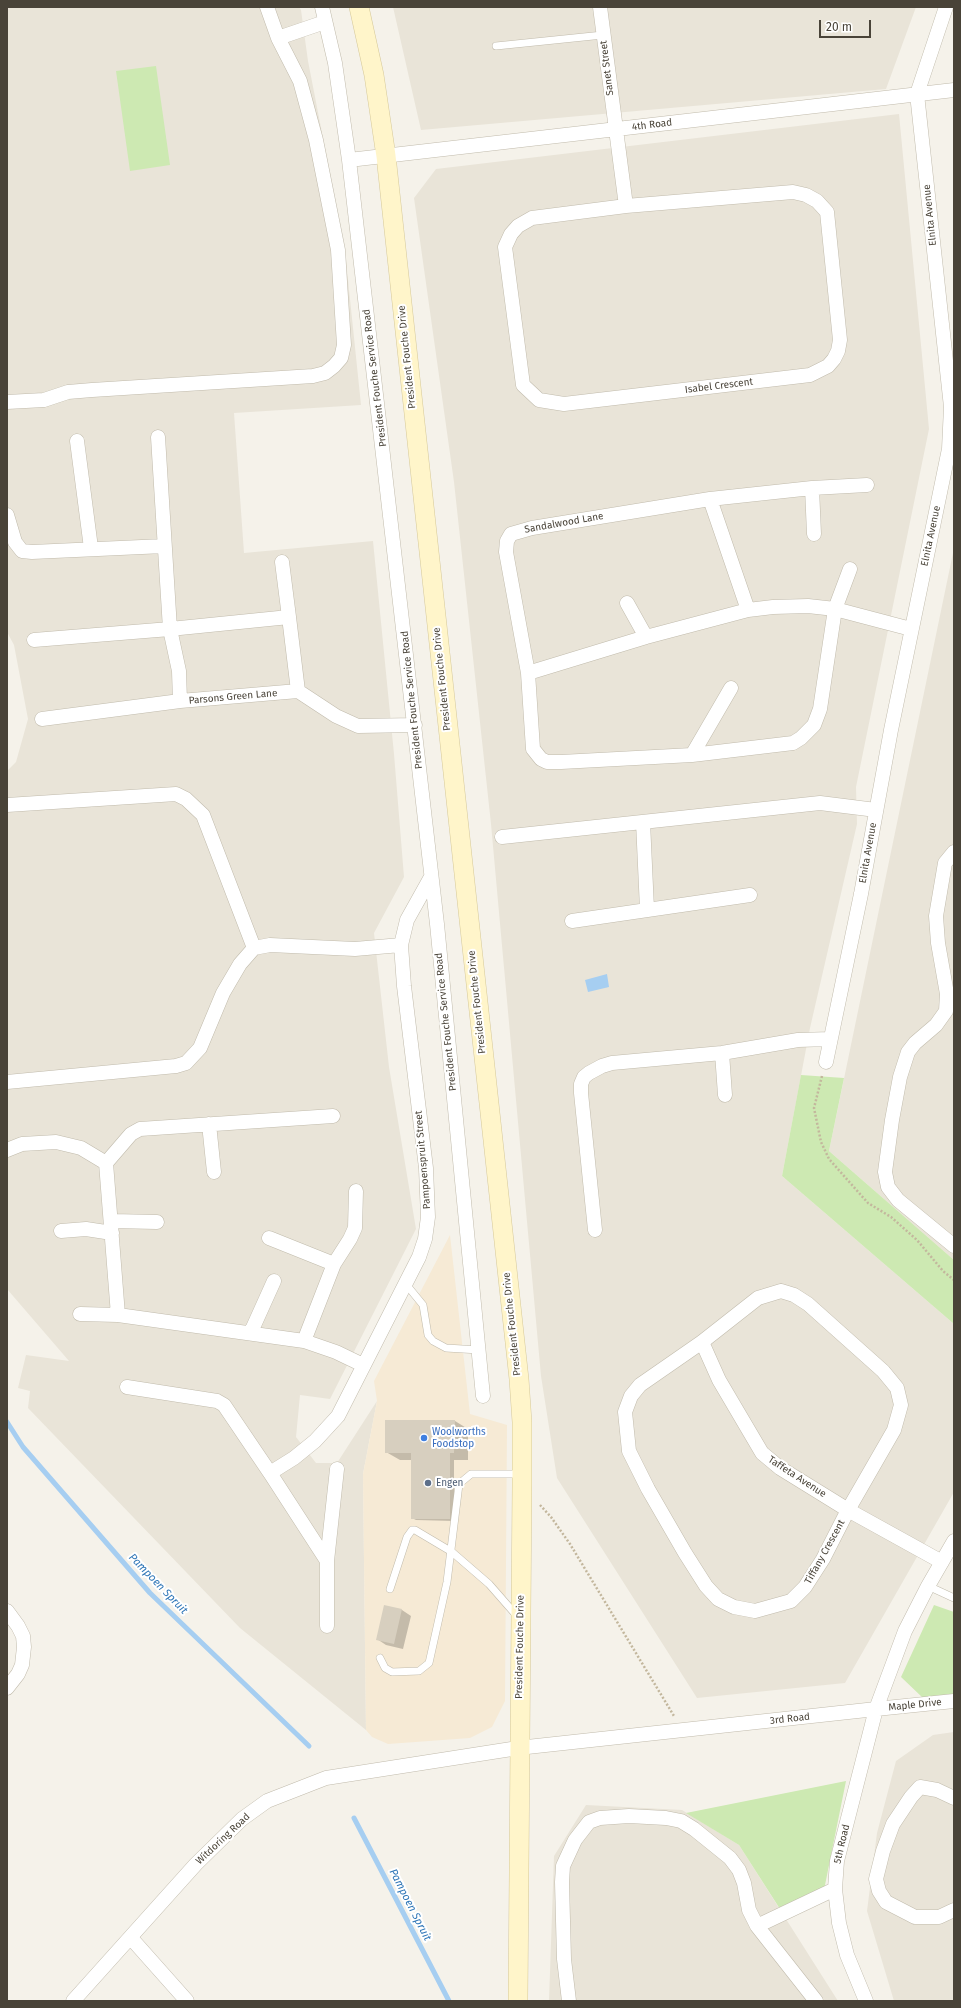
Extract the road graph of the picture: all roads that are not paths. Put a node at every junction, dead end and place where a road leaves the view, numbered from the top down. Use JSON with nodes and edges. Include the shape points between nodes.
{"nodes":[{"id":1,"x":267,"y":7,"type":"edge"},
{"id":2,"x":322,"y":7,"type":"edge"},
{"id":3,"x":359,"y":7,"type":"edge"},
{"id":4,"x":600,"y":7,"type":"edge"},
{"id":5,"x":946,"y":7,"type":"edge"},
{"id":6,"x":324,"y":22,"type":"junction"},
{"id":7,"x":603,"y":35,"type":"junction"},
{"id":8,"x":278,"y":38,"type":"junction"},
{"id":9,"x":496,"y":46,"type":"dead end"},
{"id":10,"x":954,"y":90,"type":"edge"},
{"id":11,"x":917,"y":94,"type":"junction"},
{"id":12,"x":614,"y":129,"type":"junction"},
{"id":13,"x":386,"y":156,"type":"junction"},
{"id":14,"x":349,"y":160,"type":"junction"},
{"id":15,"x":626,"y":206,"type":"junction"},
{"id":16,"x":7,"y":402,"type":"edge"},
{"id":17,"x":952,"y":407,"type":"edge"},
{"id":18,"x":158,"y":437,"type":"dead end"},
{"id":19,"x":77,"y":441,"type":"dead end"},
{"id":20,"x":867,"y":485,"type":"dead end"},
{"id":21,"x":812,"y":488,"type":"junction"},
{"id":22,"x":710,"y":498,"type":"junction"},
{"id":23,"x":7,"y":515,"type":"edge"},
{"id":24,"x":814,"y":534,"type":"dead end"},
{"id":25,"x":164,"y":546,"type":"junction"},
{"id":26,"x":91,"y":548,"type":"junction"},
{"id":27,"x":282,"y":562,"type":"dead end"},
{"id":28,"x":850,"y":569,"type":"dead end"},
{"id":29,"x":627,"y":603,"type":"dead end"},
{"id":30,"x":835,"y":609,"type":"junction"},
{"id":31,"x":748,"y":610,"type":"junction"},
{"id":32,"x":289,"y":616,"type":"junction"},
{"id":33,"x":911,"y":628,"type":"junction"},
{"id":34,"x":170,"y":629,"type":"junction"},
{"id":35,"x":646,"y":637,"type":"junction"},
{"id":36,"x":34,"y":640,"type":"dead end"},
{"id":37,"x":528,"y":673,"type":"junction"},
{"id":38,"x":731,"y":688,"type":"dead end"},
{"id":39,"x":298,"y":691,"type":"junction"},
{"id":40,"x":180,"y":702,"type":"junction"},
{"id":41,"x":42,"y":719,"type":"dead end"},
{"id":42,"x":415,"y":725,"type":"junction"},
{"id":43,"x":692,"y":755,"type":"junction"},
{"id":44,"x":7,"y":805,"type":"edge"},
{"id":45,"x":876,"y":810,"type":"junction"},
{"id":46,"x":643,"y":822,"type":"junction"},
{"id":47,"x":502,"y":837,"type":"dead end"},
{"id":48,"x":954,"y":852,"type":"edge"},
{"id":49,"x":431,"y":877,"type":"junction"},
{"id":50,"x":750,"y":895,"type":"dead end"},
{"id":51,"x":647,"y":909,"type":"junction"},
{"id":52,"x":572,"y":921,"type":"dead end"},
{"id":53,"x":401,"y":945,"type":"junction"},
{"id":54,"x":254,"y":948,"type":"junction"},
{"id":55,"x":830,"y":1039,"type":"junction"},
{"id":56,"x":722,"y":1053,"type":"junction"},
{"id":57,"x":826,"y":1062,"type":"road end"},
{"id":58,"x":7,"y":1082,"type":"edge"},
{"id":59,"x":725,"y":1095,"type":"dead end"},
{"id":60,"x":333,"y":1116,"type":"dead end"},
{"id":61,"x":209,"y":1124,"type":"junction"},
{"id":62,"x":7,"y":1150,"type":"edge"},
{"id":63,"x":106,"y":1163,"type":"junction"},
{"id":64,"x":214,"y":1172,"type":"dead end"},
{"id":65,"x":356,"y":1191,"type":"dead end"},
{"id":66,"x":157,"y":1222,"type":"dead end"},
{"id":67,"x":112,"y":1227,"type":"junction"},
{"id":68,"x":596,"y":1230,"type":"dead end"},
{"id":69,"x":61,"y":1231,"type":"dead end"},
{"id":70,"x":269,"y":1238,"type":"dead end"},
{"id":71,"x":954,"y":1246,"type":"edge"},
{"id":72,"x":334,"y":1264,"type":"junction"},
{"id":73,"x":274,"y":1281,"type":"dead end"},
{"id":74,"x":405,"y":1283,"type":"junction"},
{"id":75,"x":80,"y":1314,"type":"dead end"},
{"id":76,"x":118,"y":1315,"type":"junction"},
{"id":77,"x":251,"y":1332,"type":"junction"},
{"id":78,"x":304,"y":1341,"type":"junction"},
{"id":79,"x":702,"y":1342,"type":"junction"},
{"id":80,"x":479,"y":1350,"type":"junction"},
{"id":81,"x":363,"y":1365,"type":"junction"},
{"id":82,"x":127,"y":1387,"type":"dead end"},
{"id":83,"x":483,"y":1396,"type":"dead end"},
{"id":84,"x":337,"y":1468,"type":"dead end"},
{"id":85,"x":270,"y":1473,"type":"junction"},
{"id":86,"x":522,"y":1480,"type":"junction"},
{"id":87,"x":848,"y":1510,"type":"junction"},
{"id":88,"x":954,"y":1541,"type":"edge"},
{"id":89,"x":452,"y":1552,"type":"junction"},
{"id":90,"x":326,"y":1561,"type":"junction"},
{"id":91,"x":942,"y":1562,"type":"junction"},
{"id":92,"x":928,"y":1586,"type":"junction"},
{"id":93,"x":390,"y":1589,"type":"dead end"},
{"id":94,"x":954,"y":1598,"type":"edge"},
{"id":95,"x":7,"y":1611,"type":"edge"},
{"id":96,"x":520,"y":1620,"type":"junction"},
{"id":97,"x":327,"y":1626,"type":"dead end"},
{"id":98,"x":380,"y":1658,"type":"dead end"},
{"id":99,"x":7,"y":1688,"type":"edge"},
{"id":100,"x":954,"y":1701,"type":"edge"},
{"id":101,"x":876,"y":1709,"type":"junction"},
{"id":102,"x":518,"y":1748,"type":"junction"},
{"id":103,"x":954,"y":1798,"type":"edge"},
{"id":104,"x":835,"y":1889,"type":"junction"},
{"id":105,"x":954,"y":1910,"type":"edge"},
{"id":106,"x":757,"y":1926,"type":"junction"},
{"id":107,"x":131,"y":1938,"type":"junction"},
{"id":108,"x":73,"y":2001,"type":"edge"},
{"id":109,"x":187,"y":2001,"type":"edge"},
{"id":110,"x":518,"y":2001,"type":"edge"},
{"id":111,"x":569,"y":2001,"type":"edge"},
{"id":112,"x":816,"y":2001,"type":"edge"},
{"id":113,"x":866,"y":2001,"type":"edge"}],
"edges":[{"from":1,"to":8,"type":"street"},
{"from":2,"to":6,"type":"street","name":"President Fouche Service Road"},
{"from":3,"to":13,"type":"street","name":"President Fouche Drive","via":[[374,75]]},
{"from":4,"to":7,"type":"street","name":"Sanet Street"},
{"from":5,"to":11,"type":"street","name":"Elnita Avenue"},
{"from":6,"to":8,"type":"street"},
{"from":6,"to":14,"type":"street","name":"President Fouche Service Road","via":[[335,63]]},
{"from":7,"to":9,"type":"lane"},
{"from":7,"to":12,"type":"street","name":"Sanet Street"},
{"from":8,"to":16,"type":"street","via":[[300,82],[318,147],[338,250],[344,345],[341,358],[325,373],[313,376],[68,392],[44,400]]},
{"from":10,"to":11,"type":"street","name":"4th Road"},
{"from":11,"to":12,"type":"street","name":"4th Road"},
{"from":11,"to":17,"type":"street","name":"Elnita Avenue"},
{"from":12,"to":13,"type":"street","name":"4th Road"},
{"from":12,"to":15,"type":"street"},
{"from":13,"to":14,"type":"street","name":"4th Road"},
{"from":13,"to":86,"type":"street","name":"President Fouche Drive","via":[[519,1379]]},
{"from":14,"to":42,"type":"street","name":"President Fouche Service Road"},
{"from":15,"to":15,"type":"street","name":"Isabel Crescent","via":[[793,192],[817,201],[827,212],[829,225],[840,340],[834,359],[820,371],[810,375],[564,404],[539,400],[523,385],[505,247],[518,226],[532,218]]},
{"from":17,"to":33,"type":"street","name":"Elnita Avenue","via":[[949,449]]},
{"from":18,"to":25,"type":"street"},
{"from":19,"to":26,"type":"street"},
{"from":20,"to":21,"type":"street","name":"Sandalwood Lane"},
{"from":21,"to":22,"type":"street","name":"Sandalwood Lane"},
{"from":21,"to":24,"type":"street"},
{"from":22,"to":31,"type":"street"},
{"from":22,"to":37,"type":"street","name":"Sandalwood Lane","via":[[532,528],[511,534],[507,542],[507,561]]},
{"from":23,"to":26,"type":"street","via":[[15,542],[22,551]]},
{"from":25,"to":26,"type":"street"},
{"from":25,"to":34,"type":"street"},
{"from":27,"to":32,"type":"street"},
{"from":28,"to":30,"type":"street","name":"Sandalwood Lane"},
{"from":29,"to":35,"type":"street"},
{"from":30,"to":31,"type":"street","via":[[808,606]]},
{"from":30,"to":33,"type":"street"},
{"from":30,"to":43,"type":"street","name":"Sandalwood Lane","via":[[820,709],[814,725],[808,732],[793,743]]},
{"from":31,"to":35,"type":"street"},
{"from":32,"to":34,"type":"street"},
{"from":32,"to":39,"type":"street"},
{"from":33,"to":45,"type":"street","name":"Elnita Avenue"},
{"from":34,"to":36,"type":"street"},
{"from":34,"to":40,"type":"street","via":[[179,671]]},
{"from":35,"to":37,"type":"street"},
{"from":37,"to":43,"type":"street","name":"Sandalwood Lane","via":[[533,749],[547,762]]},
{"from":38,"to":43,"type":"street"},
{"from":39,"to":40,"type":"street","name":"Parsons Green Lane"},
{"from":39,"to":42,"type":"street","via":[[336,716],[358,726]]},
{"from":40,"to":41,"type":"street","name":"Parsons Green Lane"},
{"from":42,"to":49,"type":"street","name":"President Fouche Service Road"},
{"from":44,"to":54,"type":"street","via":[[176,794],[186,799],[203,815]]},
{"from":45,"to":46,"type":"street","via":[[820,803]]},
{"from":45,"to":55,"type":"street","name":"Elnita Avenue"},
{"from":46,"to":47,"type":"street"},
{"from":46,"to":51,"type":"street"},
{"from":48,"to":71,"type":"street","via":[[945,863],[936,916],[938,943],[948,994],[946,1011],[936,1025],[908,1052],[900,1077],[885,1172],[888,1186],[898,1200]]},
{"from":49,"to":53,"type":"street","name":"Pampoenspruit Street","via":[[407,920]]},
{"from":49,"to":80,"type":"street","name":"President Fouche Service Road"},
{"from":50,"to":51,"type":"street"},
{"from":51,"to":52,"type":"street"},
{"from":53,"to":54,"type":"street","via":[[355,949],[270,945]]},
{"from":53,"to":74,"type":"street","name":"Pampoenspruit Street","via":[[428,1205],[425,1239],[419,1258]]},
{"from":54,"to":58,"type":"street","via":[[240,964],[224,993],[200,1048],[186,1062],[176,1066]]},
{"from":55,"to":56,"type":"street","via":[[798,1040]]},
{"from":55,"to":57,"type":"street","name":"Elnita Avenue"},
{"from":56,"to":59,"type":"street"},
{"from":56,"to":68,"type":"street","via":[[612,1063],[594,1069],[584,1077],[581,1093]]},
{"from":60,"to":61,"type":"street"},
{"from":61,"to":63,"type":"street","via":[[140,1129],[131,1134]]},
{"from":61,"to":64,"type":"street"},
{"from":62,"to":63,"type":"street","via":[[22,1144],[56,1142],[81,1148]]},
{"from":63,"to":67,"type":"street"},
{"from":65,"to":72,"type":"street","via":[[355,1228]]},
{"from":66,"to":67,"type":"street"},
{"from":67,"to":69,"type":"street"},
{"from":67,"to":76,"type":"street"},
{"from":70,"to":72,"type":"street"},
{"from":72,"to":78,"type":"street"},
{"from":73,"to":77,"type":"street"},
{"from":74,"to":80,"type":"lane","via":[[423,1305],[428,1335],[433,1341],[446,1348]]},
{"from":74,"to":81,"type":"street","name":"Pampoenspruit Street"},
{"from":75,"to":76,"type":"street"},
{"from":76,"to":77,"type":"street"},
{"from":77,"to":78,"type":"street"},
{"from":78,"to":81,"type":"street"},
{"from":79,"to":87,"type":"street","name":"Taffeta Avenue","via":[[719,1380],[762,1453],[780,1468]]},
{"from":79,"to":87,"type":"street","name":"Tiffany Crescent","via":[[758,1298],[781,1291],[794,1295],[808,1304],[883,1371],[897,1388],[901,1405],[894,1430]]},
{"from":79,"to":87,"type":"street","name":"Tiffany Crescent","via":[[640,1385],[631,1396],[625,1412],[629,1451],[648,1489],[706,1586],[718,1599],[734,1607],[755,1611],[790,1601],[805,1587],[823,1559]]},
{"from":80,"to":83,"type":"street","name":"President Fouche Service Road"},
{"from":81,"to":85,"type":"street","name":"Pampoenspruit Street","via":[[343,1407],[330,1427],[294,1458]]},
{"from":82,"to":85,"type":"street","via":[[217,1401],[224,1405]]},
{"from":84,"to":90,"type":"street"},
{"from":85,"to":90,"type":"street"},
{"from":86,"to":89,"type":"lane","via":[[471,1474],[459,1484]]},
{"from":86,"to":96,"type":"street","name":"President Fouche Drive"},
{"from":87,"to":91,"type":"street","name":"Taffeta Avenue"},
{"from":88,"to":91,"type":"street"},
{"from":89,"to":93,"type":"lane","via":[[418,1531],[412,1530]]},
{"from":89,"to":96,"type":"lane","via":[[489,1584]]},
{"from":89,"to":98,"type":"lane","via":[[429,1663],[420,1671],[392,1672]]},
{"from":90,"to":97,"type":"street"},
{"from":91,"to":92,"type":"street"},
{"from":92,"to":94,"type":"lane"},
{"from":92,"to":101,"type":"street","via":[[903,1638]]},
{"from":95,"to":99,"type":"street","via":[[23,1636],[23,1659],[18,1674]]},
{"from":96,"to":102,"type":"street","name":"President Fouche Drive"},
{"from":100,"to":101,"type":"street","name":"Maple Drive"},
{"from":101,"to":102,"type":"street","name":"3rd Road"},
{"from":101,"to":104,"type":"street","name":"5th Road","via":[[837,1862]]},
{"from":102,"to":107,"type":"street","name":"Witdoring Road","via":[[326,1778],[267,1802],[242,1819],[196,1864]]},
{"from":102,"to":110,"type":"street","name":"President Fouche Drive"},
{"from":103,"to":105,"type":"street","via":[[937,1790],[920,1787],[911,1796],[893,1824],[876,1879],[879,1891],[886,1902],[915,1917],[939,1917]]},
{"from":104,"to":106,"type":"street"},
{"from":104,"to":113,"type":"street","name":"5th Road","via":[[839,1923],[847,1955]]},
{"from":106,"to":111,"type":"street","via":[[749,1910],[739,1870],[730,1858],[694,1829],[680,1821],[666,1818],[628,1816],[600,1818],[589,1822],[575,1840],[563,1866],[564,1959]]},
{"from":106,"to":112,"type":"street"},
{"from":107,"to":108,"type":"street","name":"Witdoring Road"},
{"from":107,"to":109,"type":"street"}]}
